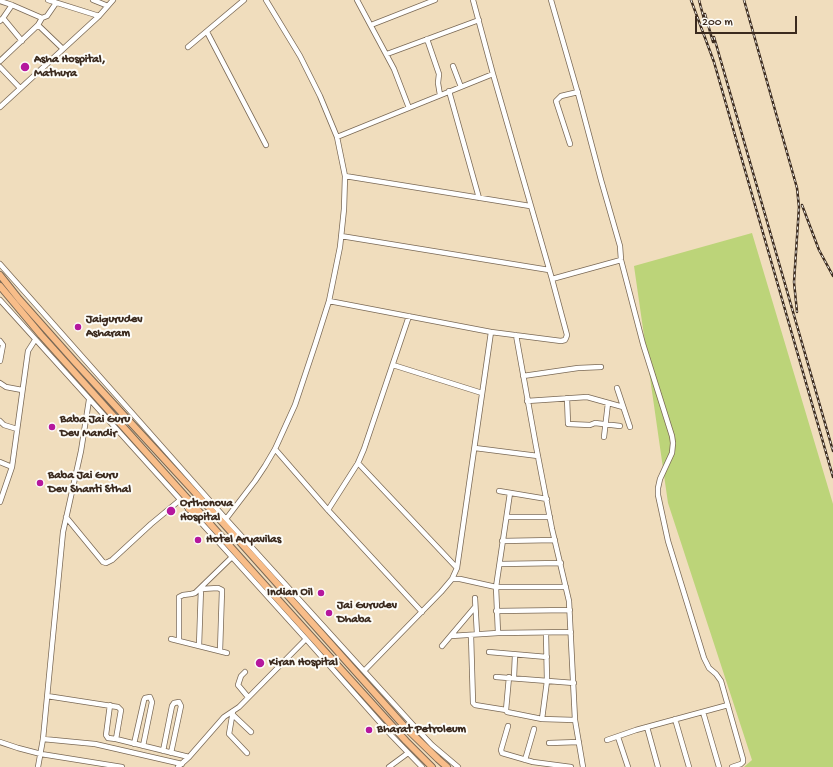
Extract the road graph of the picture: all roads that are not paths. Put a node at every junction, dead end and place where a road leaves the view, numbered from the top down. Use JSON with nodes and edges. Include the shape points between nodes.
{"nodes":[{"id":1,"x":48,"y":0,"type":"edge"},
{"id":2,"x":113,"y":0,"type":"edge"},
{"id":3,"x":244,"y":0,"type":"edge"},
{"id":4,"x":266,"y":0,"type":"edge"},
{"id":5,"x":357,"y":0,"type":"edge"},
{"id":6,"x":435,"y":0,"type":"edge"},
{"id":7,"x":473,"y":0,"type":"edge"},
{"id":8,"x":551,"y":0,"type":"edge"},
{"id":9,"x":0,"y":1,"type":"edge"},
{"id":10,"x":96,"y":1,"type":"edge"},
{"id":11,"x":56,"y":3,"type":"junction"},
{"id":12,"x":12,"y":5,"type":"junction"},
{"id":13,"x":108,"y":6,"type":"junction"},
{"id":14,"x":99,"y":16,"type":"junction"},
{"id":15,"x":42,"y":18,"type":"junction"},
{"id":16,"x":1,"y":19,"type":"edge"},
{"id":17,"x":479,"y":20,"type":"junction"},
{"id":18,"x":38,"y":25,"type":"junction"},
{"id":19,"x":371,"y":25,"type":"junction"},
{"id":20,"x":207,"y":32,"type":"junction"},
{"id":21,"x":427,"y":39,"type":"junction"},
{"id":22,"x":22,"y":41,"type":"junction"},
{"id":23,"x":188,"y":47,"type":"dead end"},
{"id":24,"x":63,"y":49,"type":"junction"},
{"id":25,"x":387,"y":54,"type":"junction"},
{"id":26,"x":0,"y":61,"type":"edge"},
{"id":27,"x":453,"y":66,"type":"dead end"},
{"id":28,"x":0,"y":67,"type":"edge"},
{"id":29,"x":493,"y":74,"type":"junction"},
{"id":30,"x":461,"y":87,"type":"junction"},
{"id":31,"x":20,"y":88,"type":"junction"},
{"id":32,"x":449,"y":92,"type":"junction"},
{"id":33,"x":578,"y":92,"type":"junction"},
{"id":34,"x":440,"y":95,"type":"junction"},
{"id":35,"x":0,"y":107,"type":"edge"},
{"id":36,"x":409,"y":108,"type":"junction"},
{"id":37,"x":337,"y":137,"type":"junction"},
{"id":38,"x":570,"y":144,"type":"dead end"},
{"id":39,"x":266,"y":145,"type":"dead end"},
{"id":40,"x":345,"y":176,"type":"junction"},
{"id":41,"x":479,"y":198,"type":"junction"},
{"id":42,"x":530,"y":206,"type":"junction"},
{"id":43,"x":341,"y":236,"type":"junction"},
{"id":44,"x":621,"y":260,"type":"junction"},
{"id":45,"x":0,"y":264,"type":"edge"},
{"id":46,"x":549,"y":270,"type":"junction"},
{"id":47,"x":0,"y":275,"type":"edge"},
{"id":48,"x":552,"y":279,"type":"junction"},
{"id":49,"x":0,"y":286,"type":"edge"},
{"id":50,"x":0,"y":300,"type":"edge"},
{"id":51,"x":329,"y":301,"type":"junction"},
{"id":52,"x":409,"y":316,"type":"junction"},
{"id":53,"x":491,"y":332,"type":"junction"},
{"id":54,"x":516,"y":335,"type":"junction"},
{"id":55,"x":35,"y":340,"type":"junction"},
{"id":56,"x":0,"y":341,"type":"edge"},
{"id":57,"x":0,"y":361,"type":"edge"},
{"id":58,"x":392,"y":365,"type":"junction"},
{"id":59,"x":601,"y":367,"type":"dead end"},
{"id":60,"x":523,"y":376,"type":"junction"},
{"id":61,"x":0,"y":383,"type":"edge"},
{"id":62,"x":617,"y":388,"type":"dead end"},
{"id":63,"x":22,"y":390,"type":"junction"},
{"id":64,"x":482,"y":393,"type":"junction"},
{"id":65,"x":567,"y":398,"type":"junction"},
{"id":66,"x":89,"y":400,"type":"junction"},
{"id":67,"x":527,"y":401,"type":"junction"},
{"id":68,"x":608,"y":403,"type":"junction"},
{"id":69,"x":624,"y":407,"type":"junction"},
{"id":70,"x":0,"y":421,"type":"edge"},
{"id":71,"x":606,"y":424,"type":"junction"},
{"id":72,"x":620,"y":426,"type":"dead end"},
{"id":73,"x":630,"y":427,"type":"dead end"},
{"id":74,"x":17,"y":429,"type":"junction"},
{"id":75,"x":604,"y":437,"type":"dead end"},
{"id":76,"x":475,"y":448,"type":"junction"},
{"id":77,"x":275,"y":449,"type":"junction"},
{"id":78,"x":538,"y":456,"type":"junction"},
{"id":79,"x":0,"y":462,"type":"edge"},
{"id":80,"x":358,"y":463,"type":"junction"},
{"id":81,"x":12,"y":467,"type":"junction"},
{"id":82,"x":499,"y":491,"type":"dead end"},
{"id":83,"x":510,"y":493,"type":"junction"},
{"id":84,"x":546,"y":499,"type":"junction"},
{"id":85,"x":180,"y":500,"type":"junction"},
{"id":86,"x":0,"y":502,"type":"edge"},
{"id":87,"x":189,"y":509,"type":"junction"},
{"id":88,"x":328,"y":510,"type":"junction"},
{"id":89,"x":201,"y":514,"type":"junction"},
{"id":90,"x":66,"y":517,"type":"junction"},
{"id":91,"x":507,"y":517,"type":"junction"},
{"id":92,"x":550,"y":517,"type":"junction"},
{"id":93,"x":226,"y":518,"type":"junction"},
{"id":94,"x":555,"y":540,"type":"junction"},
{"id":95,"x":502,"y":541,"type":"junction"},
{"id":96,"x":232,"y":557,"type":"junction"},
{"id":97,"x":561,"y":563,"type":"junction"},
{"id":98,"x":500,"y":564,"type":"junction"},
{"id":99,"x":457,"y":568,"type":"junction"},
{"id":100,"x":452,"y":579,"type":"junction"},
{"id":101,"x":496,"y":587,"type":"junction"},
{"id":102,"x":566,"y":587,"type":"junction"},
{"id":103,"x":201,"y":588,"type":"junction"},
{"id":104,"x":475,"y":598,"type":"dead end"},
{"id":105,"x":475,"y":608,"type":"junction"},
{"id":106,"x":570,"y":610,"type":"junction"},
{"id":107,"x":496,"y":611,"type":"junction"},
{"id":108,"x":422,"y":612,"type":"junction"},
{"id":109,"x":546,"y":632,"type":"junction"},
{"id":110,"x":571,"y":632,"type":"junction"},
{"id":111,"x":471,"y":634,"type":"junction"},
{"id":112,"x":477,"y":634,"type":"junction"},
{"id":113,"x":498,"y":634,"type":"junction"},
{"id":114,"x":451,"y":636,"type":"junction"},
{"id":115,"x":170,"y":639,"type":"dead end"},
{"id":116,"x":306,"y":639,"type":"junction"},
{"id":117,"x":179,"y":641,"type":"junction"},
{"id":118,"x":199,"y":646,"type":"junction"},
{"id":119,"x":442,"y":646,"type":"dead end"},
{"id":120,"x":220,"y":651,"type":"junction"},
{"id":121,"x":489,"y":652,"type":"dead end"},
{"id":122,"x":227,"y":653,"type":"dead end"},
{"id":123,"x":515,"y":655,"type":"junction"},
{"id":124,"x":547,"y":656,"type":"junction"},
{"id":125,"x":364,"y":670,"type":"junction"},
{"id":126,"x":245,"y":672,"type":"dead end"},
{"id":127,"x":496,"y":677,"type":"dead end"},
{"id":128,"x":511,"y":677,"type":"junction"},
{"id":129,"x":547,"y":681,"type":"junction"},
{"id":130,"x":574,"y":683,"type":"junction"},
{"id":131,"x":47,"y":696,"type":"junction"},
{"id":132,"x":248,"y":697,"type":"junction"},
{"id":133,"x":110,"y":705,"type":"junction"},
{"id":134,"x":728,"y":705,"type":"junction"},
{"id":135,"x":506,"y":710,"type":"junction"},
{"id":136,"x":233,"y":712,"type":"junction"},
{"id":137,"x":703,"y":712,"type":"junction"},
{"id":138,"x":542,"y":719,"type":"junction"},
{"id":139,"x":676,"y":719,"type":"junction"},
{"id":140,"x":575,"y":720,"type":"junction"},
{"id":141,"x":508,"y":726,"type":"dead end"},
{"id":142,"x":647,"y":727,"type":"junction"},
{"id":143,"x":534,"y":729,"type":"dead end"},
{"id":144,"x":251,"y":732,"type":"dead end"},
{"id":145,"x":618,"y":736,"type":"junction"},
{"id":146,"x":43,"y":739,"type":"junction"},
{"id":147,"x":116,"y":739,"type":"junction"},
{"id":148,"x":607,"y":740,"type":"dead end"},
{"id":149,"x":579,"y":742,"type":"junction"},
{"id":150,"x":548,"y":743,"type":"dead end"},
{"id":151,"x":0,"y":744,"type":"edge"},
{"id":152,"x":134,"y":744,"type":"junction"},
{"id":153,"x":143,"y":746,"type":"junction"},
{"id":154,"x":163,"y":751,"type":"junction"},
{"id":155,"x":171,"y":753,"type":"junction"},
{"id":156,"x":247,"y":753,"type":"dead end"},
{"id":157,"x":408,"y":753,"type":"junction"},
{"id":158,"x":41,"y":754,"type":"junction"},
{"id":159,"x":189,"y":757,"type":"junction"},
{"id":160,"x":525,"y":760,"type":"junction"},
{"id":161,"x":180,"y":765,"type":"edge"},
{"id":162,"x":38,"y":767,"type":"edge"},
{"id":163,"x":122,"y":767,"type":"edge"},
{"id":164,"x":389,"y":767,"type":"edge"},
{"id":165,"x":422,"y":767,"type":"edge"},
{"id":166,"x":432,"y":767,"type":"edge"},
{"id":167,"x":447,"y":767,"type":"edge"},
{"id":168,"x":458,"y":767,"type":"edge"},
{"id":169,"x":571,"y":767,"type":"edge"},
{"id":170,"x":583,"y":767,"type":"edge"},
{"id":171,"x":628,"y":767,"type":"edge"},
{"id":172,"x":658,"y":767,"type":"edge"},
{"id":173,"x":689,"y":767,"type":"edge"},
{"id":174,"x":719,"y":767,"type":"edge"},
{"id":175,"x":732,"y":767,"type":"edge"}],
"edges":[{"from":1,"to":11,"type":"street"},
{"from":2,"to":13,"type":"street"},
{"from":3,"to":20,"type":"street"},
{"from":4,"to":37,"type":"street","via":[[300,56]]},
{"from":5,"to":19,"type":"street"},
{"from":6,"to":19,"type":"street"},
{"from":7,"to":17,"type":"street"},
{"from":8,"to":33,"type":"street"},
{"from":9,"to":12,"type":"street"},
{"from":10,"to":13,"type":"street"},
{"from":11,"to":14,"type":"street"},
{"from":11,"to":15,"type":"street","via":[[47,16]]},
{"from":12,"to":15,"type":"street"},
{"from":12,"to":16,"type":"street"},
{"from":13,"to":14,"type":"street"},
{"from":14,"to":24,"type":"street"},
{"from":15,"to":18,"type":"street"},
{"from":16,"to":22,"type":"street"},
{"from":17,"to":21,"type":"street"},
{"from":17,"to":29,"type":"street"},
{"from":18,"to":22,"type":"street"},
{"from":18,"to":24,"type":"street"},
{"from":19,"to":25,"type":"street"},
{"from":20,"to":23,"type":"street"},
{"from":20,"to":39,"type":"street"},
{"from":21,"to":25,"type":"street"},
{"from":21,"to":34,"type":"street","via":[[438,71]]},
{"from":22,"to":26,"type":"street"},
{"from":24,"to":31,"type":"street"},
{"from":25,"to":36,"type":"street"},
{"from":27,"to":30,"type":"street"},
{"from":28,"to":31,"type":"street"},
{"from":29,"to":30,"type":"street"},
{"from":29,"to":42,"type":"street"},
{"from":30,"to":32,"type":"street"},
{"from":31,"to":35,"type":"street"},
{"from":32,"to":34,"type":"street"},
{"from":32,"to":41,"type":"street"},
{"from":33,"to":38,"type":"street","via":[[561,96],[556,101]]},
{"from":33,"to":44,"type":"street","via":[[620,246]]},
{"from":34,"to":36,"type":"street"},
{"from":36,"to":37,"type":"street"},
{"from":37,"to":40,"type":"street"},
{"from":40,"to":41,"type":"street"},
{"from":40,"to":43,"type":"street"},
{"from":41,"to":42,"type":"street"},
{"from":42,"to":46,"type":"street"},
{"from":43,"to":46,"type":"street"},
{"from":43,"to":51,"type":"street"},
{"from":44,"to":48,"type":"street"},
{"from":44,"to":134,"type":"street","via":[[673,443],[672,453],[657,491],[668,542],[704,658],[721,681]]},
{"from":45,"to":93,"type":"street"},
{"from":46,"to":48,"type":"street"},
{"from":47,"to":167,"type":"highway","via":[[75,362],[405,727]]},
{"from":48,"to":54,"type":"street","via":[[567,335],[565,340]]},
{"from":49,"to":89,"type":"highway"},
{"from":50,"to":55,"type":"street"},
{"from":51,"to":52,"type":"street"},
{"from":51,"to":77,"type":"street","via":[[295,405]]},
{"from":52,"to":53,"type":"street"},
{"from":52,"to":58,"type":"street"},
{"from":53,"to":54,"type":"street"},
{"from":53,"to":64,"type":"street"},
{"from":54,"to":60,"type":"street"},
{"from":55,"to":63,"type":"street","via":[[28,351]]},
{"from":55,"to":66,"type":"street"},
{"from":56,"to":57,"type":"street","via":[[3,345]]},
{"from":58,"to":64,"type":"street"},
{"from":58,"to":80,"type":"street"},
{"from":59,"to":60,"type":"street"},
{"from":60,"to":67,"type":"street"},
{"from":61,"to":63,"type":"street"},
{"from":62,"to":69,"type":"street"},
{"from":63,"to":74,"type":"street"},
{"from":64,"to":76,"type":"street"},
{"from":65,"to":67,"type":"street"},
{"from":65,"to":68,"type":"street","via":[[593,398]]},
{"from":65,"to":71,"type":"street","via":[[568,424]]},
{"from":66,"to":85,"type":"street"},
{"from":66,"to":90,"type":"street","via":[[81,452]]},
{"from":67,"to":78,"type":"street"},
{"from":68,"to":69,"type":"street"},
{"from":68,"to":71,"type":"street"},
{"from":69,"to":73,"type":"street"},
{"from":70,"to":74,"type":"street"},
{"from":71,"to":72,"type":"street"},
{"from":71,"to":75,"type":"street"},
{"from":74,"to":81,"type":"street"},
{"from":76,"to":78,"type":"street"},
{"from":76,"to":99,"type":"street"},
{"from":77,"to":88,"type":"street"},
{"from":77,"to":93,"type":"street","via":[[255,481]]},
{"from":78,"to":84,"type":"street"},
{"from":79,"to":81,"type":"street"},
{"from":80,"to":88,"type":"street"},
{"from":80,"to":99,"type":"street"},
{"from":81,"to":86,"type":"street"},
{"from":82,"to":83,"type":"street"},
{"from":83,"to":84,"type":"street"},
{"from":83,"to":91,"type":"street"},
{"from":84,"to":92,"type":"street"},
{"from":85,"to":87,"type":"street"},
{"from":85,"to":90,"type":"street","via":[[106,563]]},
{"from":87,"to":89,"type":"highway"},
{"from":87,"to":96,"type":"street"},
{"from":88,"to":108,"type":"street"},
{"from":89,"to":166,"type":"highway"},
{"from":90,"to":131,"type":"street"},
{"from":91,"to":92,"type":"street"},
{"from":91,"to":95,"type":"street"},
{"from":92,"to":94,"type":"street"},
{"from":93,"to":125,"type":"street"},
{"from":94,"to":95,"type":"street"},
{"from":94,"to":97,"type":"street"},
{"from":95,"to":98,"type":"street"},
{"from":96,"to":103,"type":"street"},
{"from":96,"to":116,"type":"street"},
{"from":97,"to":98,"type":"street"},
{"from":97,"to":102,"type":"street"},
{"from":98,"to":101,"type":"street"},
{"from":99,"to":100,"type":"street"},
{"from":100,"to":101,"type":"street"},
{"from":100,"to":108,"type":"street"},
{"from":101,"to":102,"type":"street"},
{"from":101,"to":107,"type":"street"},
{"from":102,"to":106,"type":"street"},
{"from":103,"to":117,"type":"street","via":[[193,594],[179,597]]},
{"from":103,"to":118,"type":"street"},
{"from":103,"to":120,"type":"street","via":[[222,590]]},
{"from":104,"to":105,"type":"street"},
{"from":105,"to":112,"type":"street"},
{"from":105,"to":114,"type":"street"},
{"from":106,"to":107,"type":"street"},
{"from":106,"to":110,"type":"street"},
{"from":107,"to":113,"type":"street"},
{"from":108,"to":125,"type":"street"},
{"from":109,"to":110,"type":"street"},
{"from":109,"to":113,"type":"street"},
{"from":109,"to":124,"type":"street"},
{"from":110,"to":130,"type":"street"},
{"from":111,"to":112,"type":"street"},
{"from":111,"to":114,"type":"street"},
{"from":111,"to":135,"type":"street","via":[[473,703]]},
{"from":112,"to":113,"type":"street"},
{"from":114,"to":119,"type":"street"},
{"from":115,"to":117,"type":"street"},
{"from":116,"to":132,"type":"street"},
{"from":116,"to":157,"type":"street"},
{"from":117,"to":118,"type":"street"},
{"from":118,"to":120,"type":"street"},
{"from":120,"to":122,"type":"street"},
{"from":121,"to":123,"type":"street"},
{"from":123,"to":124,"type":"street"},
{"from":123,"to":128,"type":"street"},
{"from":124,"to":129,"type":"street"},
{"from":125,"to":168,"type":"street","via":[[414,726]]},
{"from":126,"to":132,"type":"street","via":[[238,685]]},
{"from":127,"to":128,"type":"street"},
{"from":128,"to":129,"type":"street"},
{"from":128,"to":135,"type":"street"},
{"from":129,"to":130,"type":"street"},
{"from":129,"to":138,"type":"street"},
{"from":130,"to":140,"type":"street"},
{"from":131,"to":133,"type":"street"},
{"from":131,"to":146,"type":"street"},
{"from":132,"to":136,"type":"street"},
{"from":133,"to":147,"type":"street","via":[[106,735],[108,738]]},
{"from":133,"to":147,"type":"street","via":[[121,710]]},
{"from":134,"to":137,"type":"street"},
{"from":134,"to":175,"type":"street","via":[[743,759],[741,764]]},
{"from":135,"to":138,"type":"street","via":[[509,713]]},
{"from":136,"to":144,"type":"street"},
{"from":136,"to":156,"type":"street","via":[[230,734]]},
{"from":136,"to":159,"type":"street","via":[[224,717]]},
{"from":137,"to":139,"type":"street"},
{"from":137,"to":174,"type":"street"},
{"from":138,"to":140,"type":"street"},
{"from":139,"to":142,"type":"street"},
{"from":139,"to":173,"type":"street"},
{"from":140,"to":149,"type":"street"},
{"from":141,"to":160,"type":"street","via":[[502,752]]},
{"from":142,"to":145,"type":"street"},
{"from":142,"to":172,"type":"street"},
{"from":143,"to":160,"type":"street"},
{"from":145,"to":148,"type":"street"},
{"from":145,"to":171,"type":"street"},
{"from":146,"to":158,"type":"street"},
{"from":146,"to":161,"type":"street","via":[[95,744]]},
{"from":147,"to":152,"type":"street"},
{"from":149,"to":150,"type":"street"},
{"from":149,"to":170,"type":"street"},
{"from":151,"to":158,"type":"street"},
{"from":152,"to":153,"type":"street"},
{"from":152,"to":153,"type":"street","via":[[144,700],[150,697],[152,702]]},
{"from":153,"to":154,"type":"street"},
{"from":154,"to":155,"type":"street"},
{"from":154,"to":155,"type":"street","via":[[172,706],[179,702],[181,706]]},
{"from":155,"to":159,"type":"street"},
{"from":157,"to":164,"type":"street"},
{"from":157,"to":165,"type":"street"},
{"from":158,"to":162,"type":"street"},
{"from":158,"to":163,"type":"street"},
{"from":159,"to":161,"type":"street"},
{"from":160,"to":169,"type":"street"}]}
